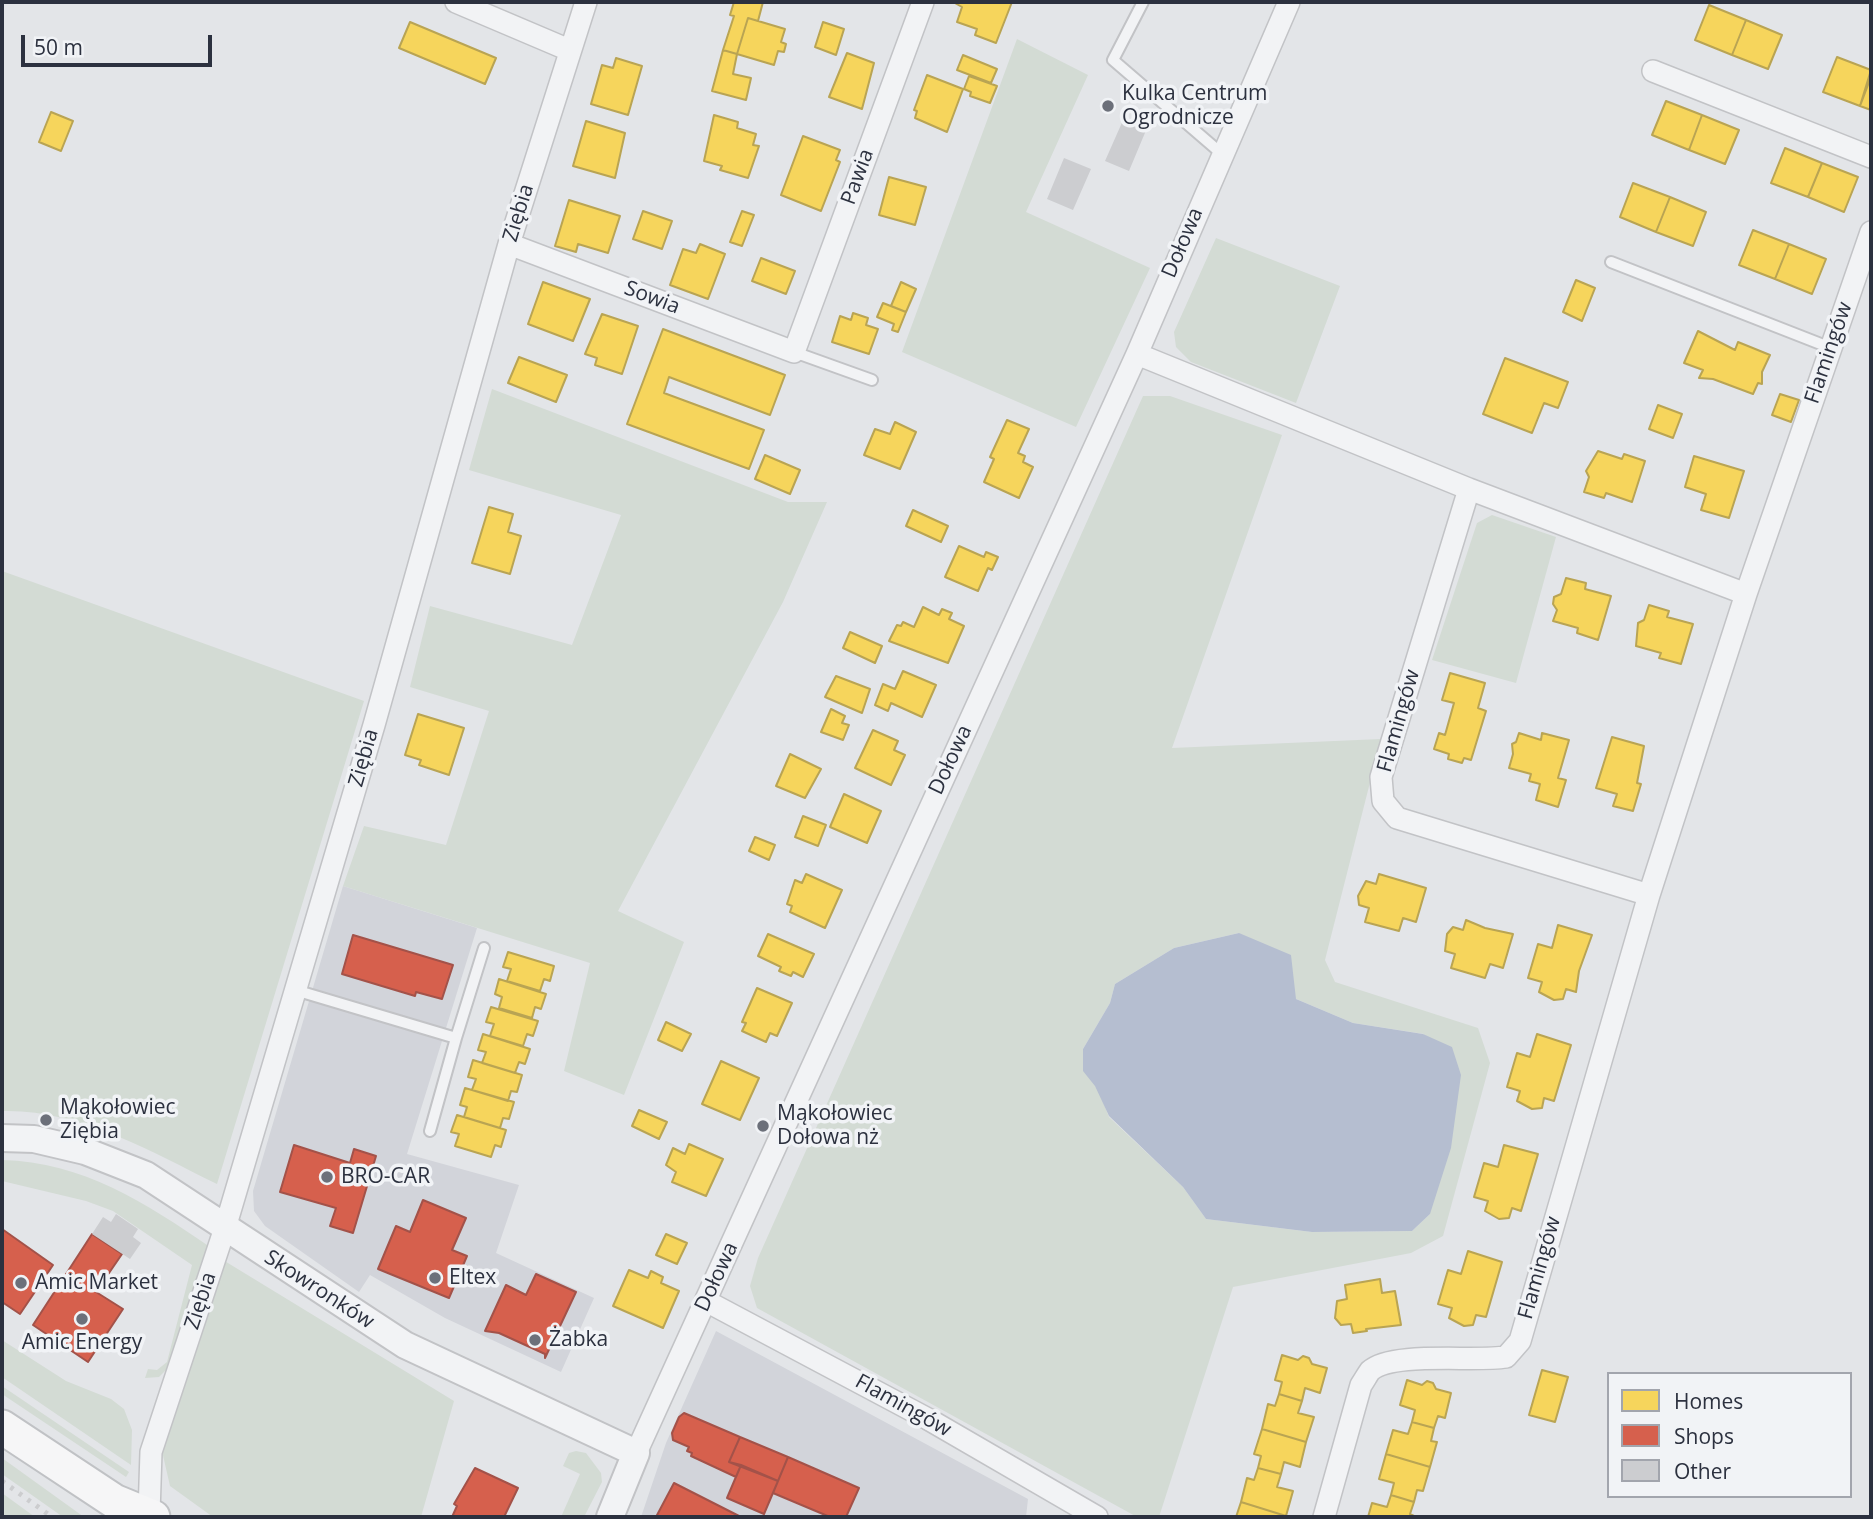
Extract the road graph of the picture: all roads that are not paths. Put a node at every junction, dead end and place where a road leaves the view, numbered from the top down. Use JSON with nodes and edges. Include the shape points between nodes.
{"nodes":[{"id":1,"x":456,"y":2,"type":"edge"},
{"id":2,"x":586,"y":2,"type":"edge"},
{"id":3,"x":923,"y":2,"type":"edge"},
{"id":4,"x":1143,"y":2,"type":"edge"},
{"id":5,"x":1289,"y":2,"type":"edge"},
{"id":6,"x":569,"y":50,"type":"junction"},
{"id":7,"x":1653,"y":71,"type":"dead end"},
{"id":8,"x":1222,"y":154,"type":"junction"},
{"id":9,"x":1871,"y":157,"type":"edge"},
{"id":10,"x":1871,"y":232,"type":"edge"},
{"id":11,"x":509,"y":244,"type":"junction"},
{"id":12,"x":1611,"y":262,"type":"dead end"},
{"id":13,"x":1831,"y":348,"type":"junction"},
{"id":14,"x":794,"y":352,"type":"junction"},
{"id":15,"x":1137,"y":354,"type":"junction"},
{"id":16,"x":872,"y":380,"type":"dead end"},
{"id":17,"x":1469,"y":489,"type":"junction"},
{"id":18,"x":1746,"y":594,"type":"junction"},
{"id":19,"x":1649,"y":895,"type":"junction"},
{"id":20,"x":484,"y":948,"type":"dead end"},
{"id":21,"x":296,"y":990,"type":"junction"},
{"id":22,"x":456,"y":1038,"type":"junction"},
{"id":23,"x":430,"y":1131,"type":"dead end"},
{"id":24,"x":2,"y":1138,"type":"edge"},
{"id":25,"x":225,"y":1228,"type":"junction"},
{"id":26,"x":706,"y":1301,"type":"junction"},
{"id":27,"x":2,"y":1427,"type":"edge"},
{"id":28,"x":636,"y":1453,"type":"junction"},
{"id":29,"x":135,"y":1512,"type":"edge"},
{"id":30,"x":610,"y":1517,"type":"edge"},
{"id":31,"x":1097,"y":1517,"type":"edge"},
{"id":32,"x":1324,"y":1517,"type":"edge"}],
"edges":[{"from":1,"to":6,"type":"street"},
{"from":2,"to":6,"type":"street","name":"Ziębia"},
{"from":3,"to":14,"type":"street","name":"Pawia"},
{"from":4,"to":8,"type":"lane","via":[[1112,61]]},
{"from":5,"to":8,"type":"street","name":"Dołowa"},
{"from":6,"to":11,"type":"street","name":"Ziębia"},
{"from":7,"to":9,"type":"street"},
{"from":8,"to":15,"type":"street","name":"Dołowa"},
{"from":10,"to":13,"type":"street","name":"Flamingów"},
{"from":11,"to":14,"type":"street","name":"Sowia"},
{"from":11,"to":21,"type":"street","name":"Ziębia"},
{"from":12,"to":13,"type":"lane"},
{"from":13,"to":18,"type":"street","name":"Flamingów"},
{"from":14,"to":16,"type":"lane"},
{"from":15,"to":17,"type":"street"},
{"from":15,"to":26,"type":"street","name":"Dołowa"},
{"from":17,"to":18,"type":"street"},
{"from":17,"to":19,"type":"street","name":"Flamingów","via":[[1381,777],[1383,801],[1397,818]]},
{"from":18,"to":19,"type":"street","name":"Flamingów"},
{"from":19,"to":32,"type":"street","name":"Flamingów","via":[[1520,1341],[1506,1357],[1406,1359],[1370,1371],[1361,1385]]},
{"from":20,"to":22,"type":"lane"},
{"from":21,"to":22,"type":"lane"},
{"from":21,"to":25,"type":"street","name":"Ziębia"},
{"from":22,"to":23,"type":"lane"},
{"from":24,"to":25,"type":"street","name":"Skowronków","via":[[34,1139],[85,1150],[146,1175]]},
{"from":25,"to":28,"type":"street","name":"Skowronków","via":[[405,1345]]},
{"from":25,"to":29,"type":"street","name":"Ziębia"},
{"from":26,"to":28,"type":"street","name":"Dołowa"},
{"from":26,"to":31,"type":"street","name":"Flamingów","via":[[928,1419]]},
{"from":27,"to":29,"type":"main road"},
{"from":28,"to":30,"type":"street","name":"Dołowa"}]}
